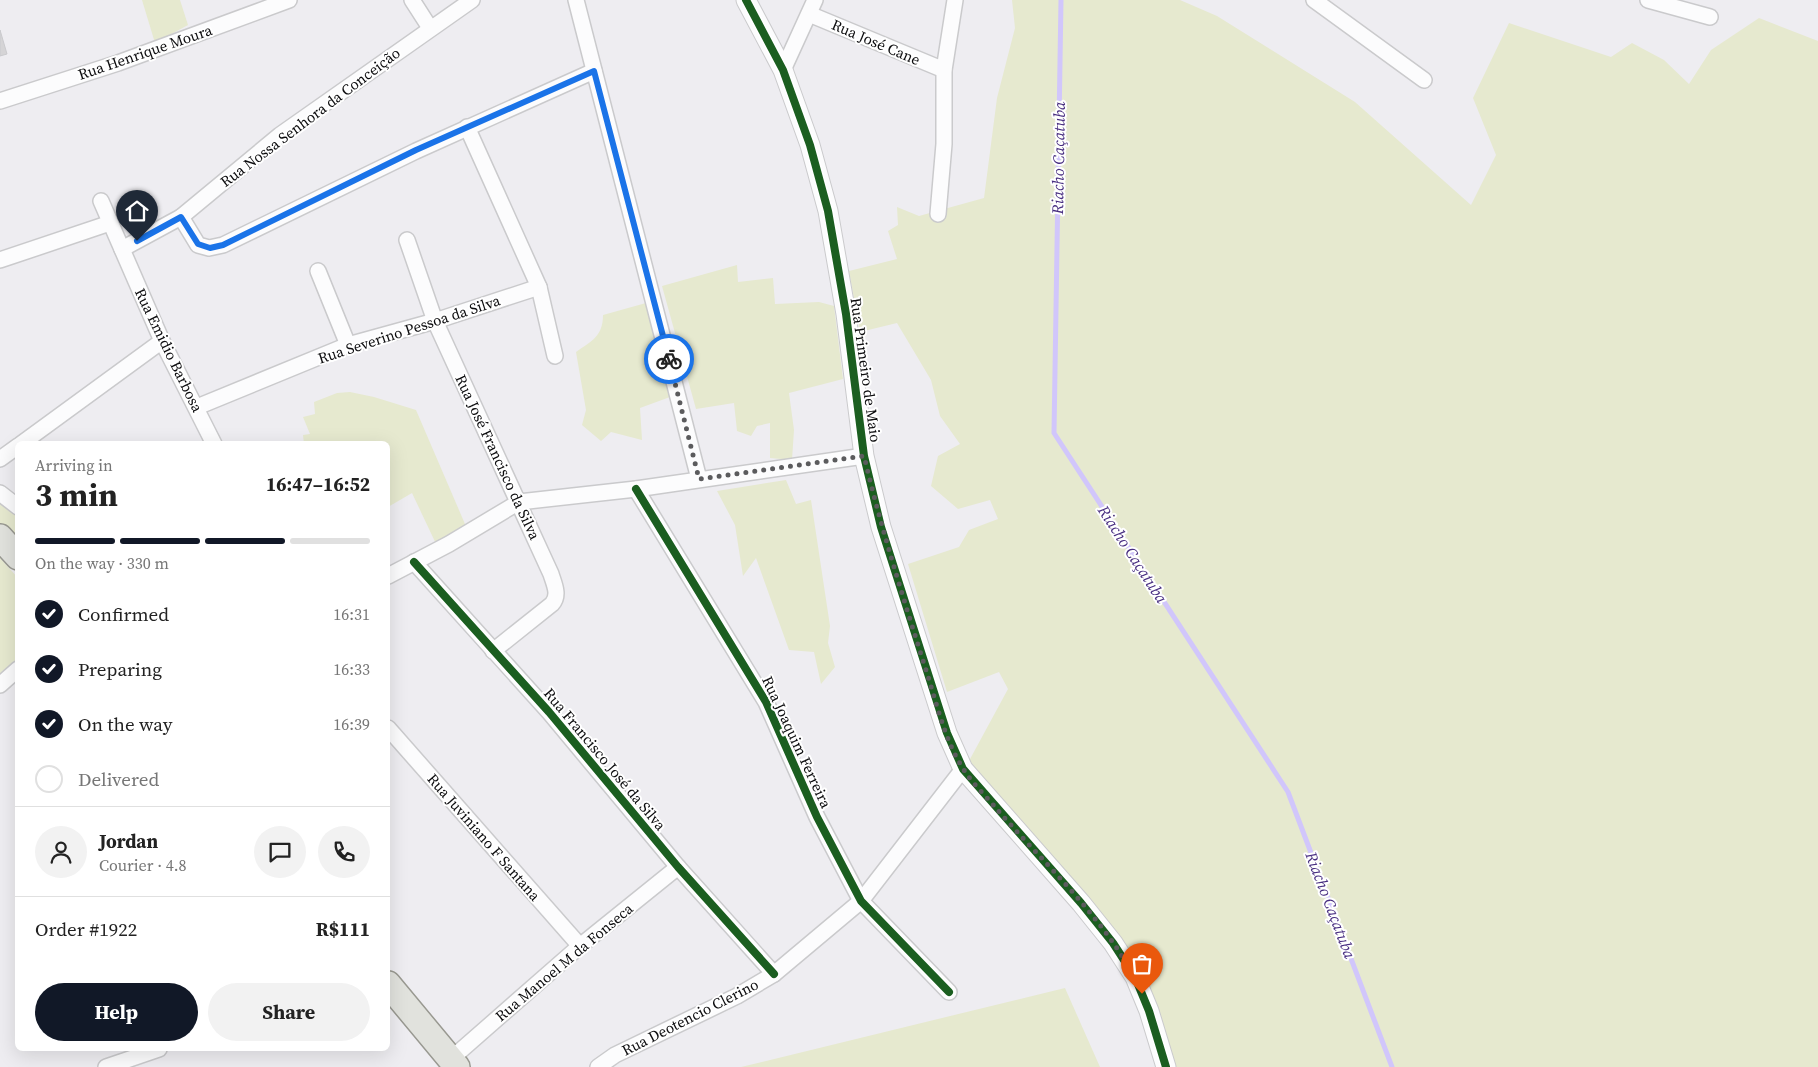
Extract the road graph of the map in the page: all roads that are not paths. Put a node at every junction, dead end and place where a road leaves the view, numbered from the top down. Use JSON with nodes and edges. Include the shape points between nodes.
{"nodes":[{"id":1,"x":289,"y":0,"type":"edge"},
{"id":2,"x":412,"y":0,"type":"edge"},
{"id":3,"x":472,"y":0,"type":"edge"},
{"id":4,"x":576,"y":0,"type":"edge"},
{"id":5,"x":746,"y":0,"type":"edge"},
{"id":6,"x":955,"y":0,"type":"edge"},
{"id":7,"x":1314,"y":0,"type":"edge"},
{"id":8,"x":1648,"y":0,"type":"edge"},
{"id":9,"x":812,"y":7,"type":"edge"},
{"id":10,"x":1710,"y":18,"type":"dead end"},
{"id":11,"x":430,"y":28,"type":"junction"},
{"id":12,"x":783,"y":70,"type":"junction"},
{"id":13,"x":944,"y":70,"type":"junction"},
{"id":14,"x":594,"y":71,"type":"junction"},
{"id":15,"x":1424,"y":80,"type":"dead end"},
{"id":16,"x":0,"y":101,"type":"edge"},
{"id":17,"x":467,"y":127,"type":"junction"},
{"id":18,"x":101,"y":201,"type":"dead end"},
{"id":19,"x":938,"y":214,"type":"dead end"},
{"id":20,"x":181,"y":217,"type":"junction"},
{"id":21,"x":110,"y":223,"type":"junction"},
{"id":22,"x":407,"y":240,"type":"dead end"},
{"id":23,"x":122,"y":249,"type":"junction"},
{"id":24,"x":0,"y":260,"type":"edge"},
{"id":25,"x":318,"y":271,"type":"dead end"},
{"id":26,"x":539,"y":287,"type":"junction"},
{"id":27,"x":435,"y":321,"type":"junction"},
{"id":28,"x":162,"y":341,"type":"junction"},
{"id":29,"x":348,"y":345,"type":"junction"},
{"id":30,"x":555,"y":356,"type":"dead end"},
{"id":31,"x":197,"y":407,"type":"junction"},
{"id":32,"x":25,"y":441,"type":"edge"},
{"id":33,"x":213,"y":441,"type":"edge"},
{"id":34,"x":15,"y":448,"type":"edge"},
{"id":35,"x":864,"y":456,"type":"junction"},
{"id":36,"x":0,"y":459,"type":"edge"},
{"id":37,"x":699,"y":479,"type":"junction"},
{"id":38,"x":636,"y":489,"type":"junction"},
{"id":39,"x":0,"y":493,"type":"edge"},
{"id":40,"x":519,"y":502,"type":"junction"},
{"id":41,"x":15,"y":505,"type":"edge"},
{"id":42,"x":0,"y":536,"type":"edge"},
{"id":43,"x":15,"y":554,"type":"edge"},
{"id":44,"x":414,"y":562,"type":"junction"},
{"id":45,"x":390,"y":575,"type":"edge"},
{"id":46,"x":493,"y":650,"type":"junction"},
{"id":47,"x":15,"y":672,"type":"edge"},
{"id":48,"x":0,"y":685,"type":"edge"},
{"id":49,"x":390,"y":730,"type":"edge"},
{"id":50,"x":963,"y":770,"type":"junction"},
{"id":51,"x":678,"y":867,"type":"junction"},
{"id":52,"x":861,"y":901,"type":"junction"},
{"id":53,"x":580,"y":946,"type":"junction"},
{"id":54,"x":774,"y":974,"type":"junction"},
{"id":55,"x":390,"y":986,"type":"edge"},
{"id":56,"x":949,"y":992,"type":"dead end"},
{"id":57,"x":152,"y":1051,"type":"edge"},
{"id":58,"x":454,"y":1063,"type":"edge"},
{"id":59,"x":106,"y":1067,"type":"edge"},
{"id":60,"x":598,"y":1067,"type":"edge"},
{"id":61,"x":1166,"y":1067,"type":"edge"}],
"edges":[{"from":1,"to":16,"type":"street","name":"Rua Henrique Moura","via":[[118,63]]},
{"from":2,"to":11,"type":"street"},
{"from":3,"to":11,"type":"street","name":"Rua Nossa Senhora da Conceição"},
{"from":4,"to":14,"type":"street"},
{"from":5,"to":12,"type":"street","name":"Rua Primeiro de Maio"},
{"from":6,"to":13,"type":"street"},
{"from":7,"to":15,"type":"street"},
{"from":8,"to":10,"type":"street"},
{"from":9,"to":12,"type":"street"},
{"from":9,"to":13,"type":"street","name":"Rua José Cane"},
{"from":11,"to":20,"type":"street","name":"Rua Nossa Senhora da Conceição","via":[[280,135]]},
{"from":12,"to":35,"type":"street","name":"Rua Primeiro de Maio","via":[[810,145],[828,211],[846,314]]},
{"from":13,"to":19,"type":"street","via":[[944,144]]},
{"from":14,"to":17,"type":"street"},
{"from":14,"to":37,"type":"street"},
{"from":17,"to":20,"type":"street","via":[[215,248],[198,244]]},
{"from":17,"to":26,"type":"street"},
{"from":18,"to":21,"type":"street","name":"Rua Emidio Barbosa"},
{"from":20,"to":23,"type":"street","name":"Rua Nossa Senhora da Conceição"},
{"from":21,"to":23,"type":"street","name":"Rua Emidio Barbosa"},
{"from":21,"to":24,"type":"street"},
{"from":22,"to":27,"type":"street","name":"Rua José Francisco da Silva"},
{"from":23,"to":28,"type":"street","name":"Rua Emidio Barbosa"},
{"from":25,"to":29,"type":"street"},
{"from":26,"to":27,"type":"street","name":"Rua Severino Pessoa da Silva"},
{"from":26,"to":30,"type":"street"},
{"from":27,"to":29,"type":"street","name":"Rua Severino Pessoa da Silva"},
{"from":27,"to":40,"type":"street","name":"Rua José Francisco da Silva"},
{"from":28,"to":31,"type":"street","name":"Rua Emidio Barbosa"},
{"from":28,"to":32,"type":"street"},
{"from":29,"to":31,"type":"street","name":"Rua Severino Pessoa da Silva"},
{"from":31,"to":33,"type":"street","name":"Rua Emidio Barbosa"},
{"from":34,"to":36,"type":"street"},
{"from":35,"to":37,"type":"street"},
{"from":35,"to":50,"type":"street","name":"Rua Primeiro de Maio","via":[[881,527],[947,733]]},
{"from":37,"to":38,"type":"street"},
{"from":38,"to":40,"type":"street"},
{"from":38,"to":52,"type":"street","name":"Rua Joaquim Ferreira","via":[[766,702],[817,817]]},
{"from":39,"to":41,"type":"street"},
{"from":40,"to":44,"type":"street"},
{"from":40,"to":46,"type":"street","name":"Rua José Francisco da Silva","via":[[551,574],[557,596],[552,604]]},
{"from":42,"to":43,"type":"main road"},
{"from":44,"to":45,"type":"street"},
{"from":44,"to":46,"type":"street","name":"Rua Francisco José da Silva"},
{"from":46,"to":51,"type":"street","name":"Rua Francisco José da Silva"},
{"from":47,"to":48,"type":"street"},
{"from":49,"to":53,"type":"street","name":"Rua Juviniano F Santana"},
{"from":50,"to":52,"type":"street","name":"Rua Deotencio Clerino"},
{"from":50,"to":61,"type":"street","name":"Rua Primeiro de Maio","via":[[1081,902],[1113,943],[1135,977]]},
{"from":51,"to":53,"type":"street","name":"Rua Manoel M da Fonseca"},
{"from":51,"to":54,"type":"street","name":"Rua Francisco José da Silva"},
{"from":52,"to":54,"type":"street","name":"Rua Deotencio Clerino"},
{"from":52,"to":56,"type":"street","name":"Rua Joaquim Ferreira"},
{"from":53,"to":58,"type":"street","name":"Rua Manoel M da Fonseca"},
{"from":54,"to":60,"type":"street","name":"Rua Deotencio Clerino","via":[[737,996],[615,1055]]},
{"from":55,"to":58,"type":"main road"},
{"from":57,"to":59,"type":"street"}]}
